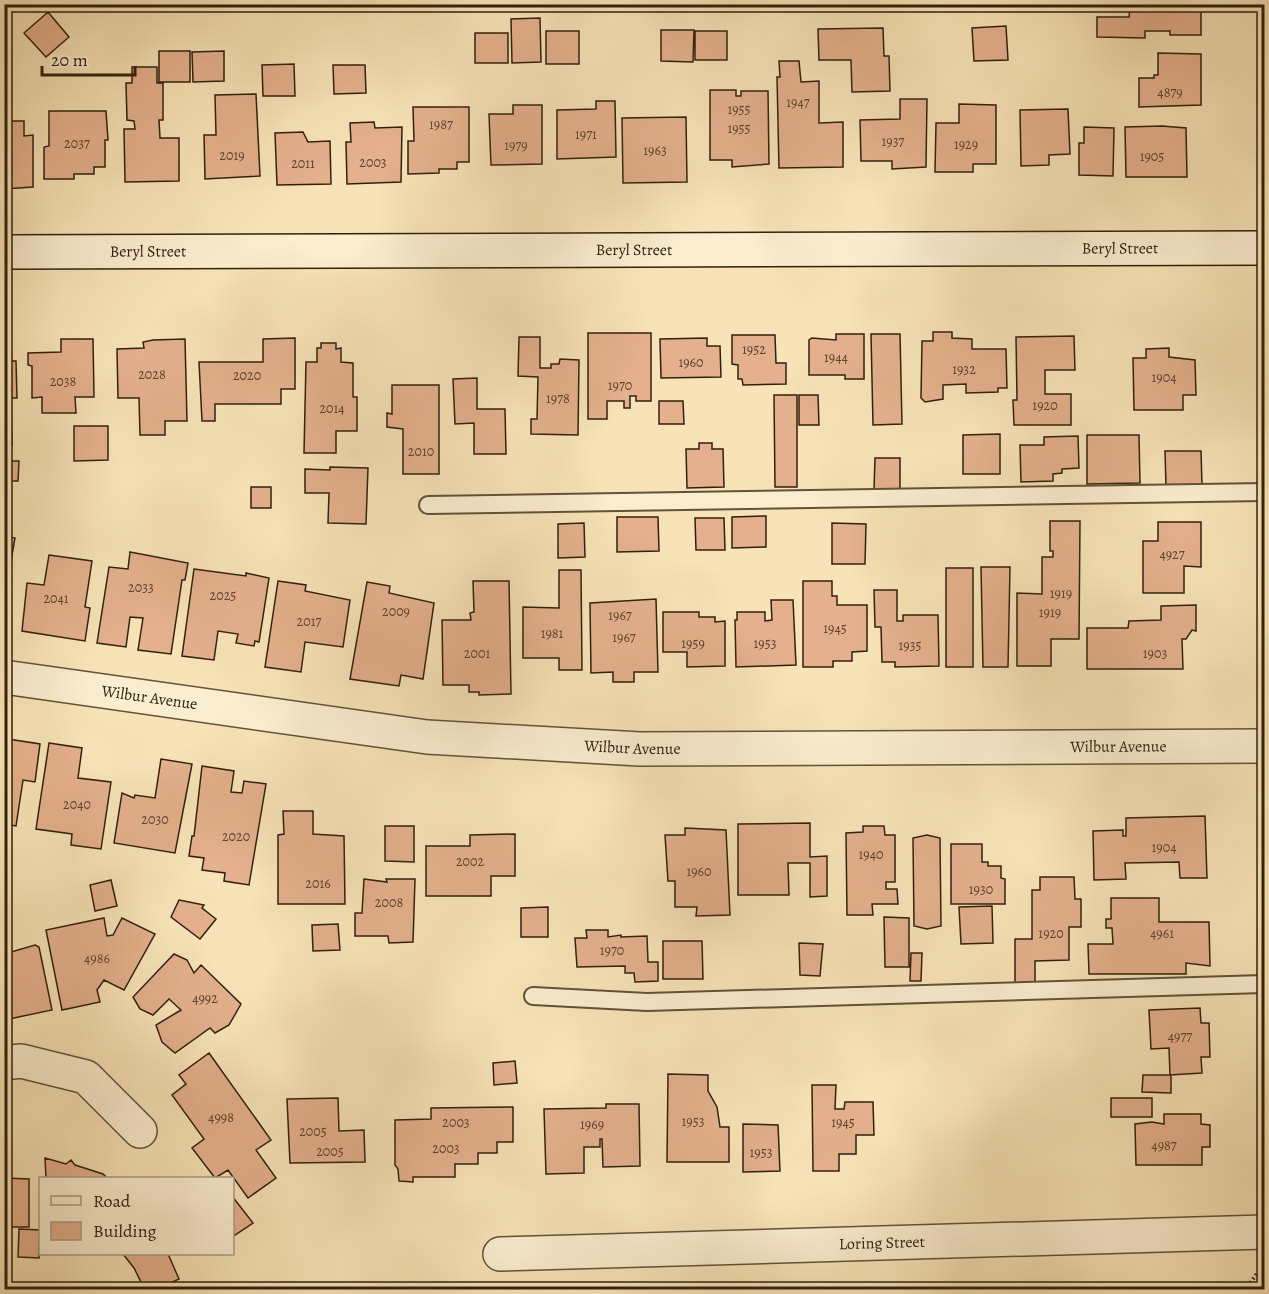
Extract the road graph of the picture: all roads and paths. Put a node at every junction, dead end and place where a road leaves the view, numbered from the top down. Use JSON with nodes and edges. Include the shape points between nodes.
{"nodes":[{"id":1,"x":1264,"y":248,"type":"edge"},
{"id":2,"x":4,"y":252,"type":"edge"},
{"id":3,"x":1264,"y":492,"type":"edge"},
{"id":4,"x":429,"y":505,"type":"dead end"},
{"id":5,"x":4,"y":677,"type":"edge"},
{"id":6,"x":1264,"y":746,"type":"edge"},
{"id":7,"x":1264,"y":984,"type":"edge"},
{"id":8,"x":533,"y":996,"type":"dead end"},
{"id":9,"x":4,"y":1063,"type":"edge"},
{"id":10,"x":140,"y":1131,"type":"dead end"},
{"id":11,"x":1264,"y":1232,"type":"edge"},
{"id":12,"x":500,"y":1254,"type":"dead end"},
{"id":13,"x":1264,"y":1264,"type":"edge"},
{"id":14,"x":1245,"y":1290,"type":"edge"}],
"edges":[{"from":1,"to":2,"type":"street","name":"Beryl Street"},
{"from":3,"to":4,"type":"lane"},
{"from":5,"to":6,"type":"street","name":"Wilbur Avenue","via":[[427,737],[640,749]]},
{"from":7,"to":8,"type":"lane","via":[[646,1002]]},
{"from":9,"to":10,"type":"street","via":[[21,1061],[86,1077]]},
{"from":11,"to":12,"type":"street","name":"Loring Street"},
{"from":13,"to":14,"type":"path"}]}
